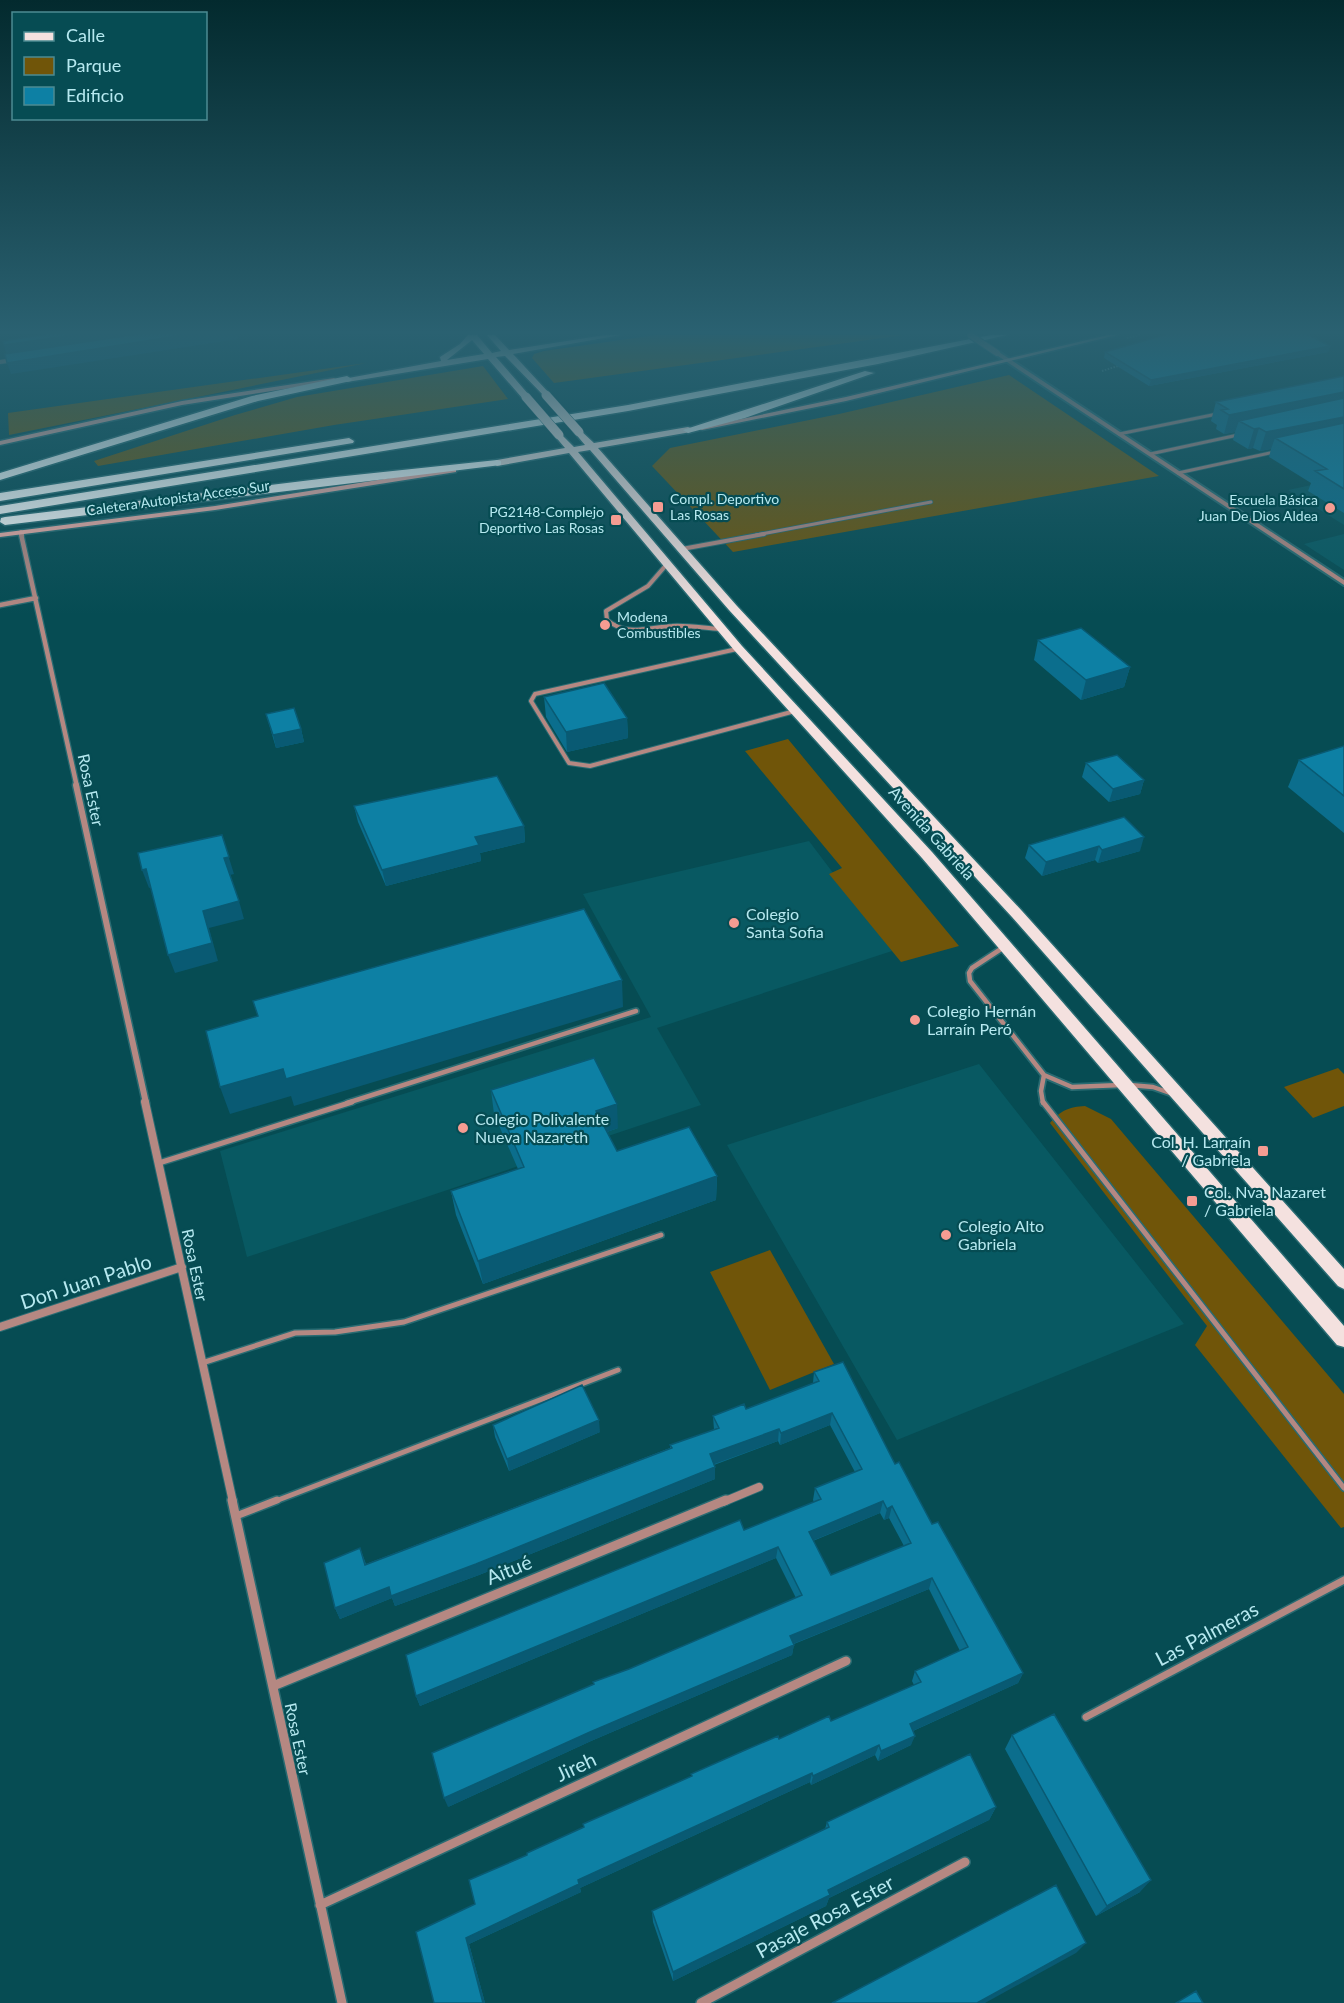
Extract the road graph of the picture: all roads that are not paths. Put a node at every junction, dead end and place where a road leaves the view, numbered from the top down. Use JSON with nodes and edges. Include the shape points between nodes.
{"nodes":[{"id":1,"x":57,"y":428,"type":"edge"},
{"id":2,"x":157,"y":428,"type":"edge"},
{"id":3,"x":495,"y":428,"type":"edge"},
{"id":4,"x":553,"y":428,"type":"edge"},
{"id":5,"x":576,"y":428,"type":"edge"},
{"id":6,"x":694,"y":428,"type":"edge"},
{"id":7,"x":696,"y":428,"type":"edge"},
{"id":8,"x":1111,"y":428,"type":"edge"},
{"id":9,"x":1146,"y":428,"type":"edge"},
{"id":10,"x":688,"y":430,"type":"junction"},
{"id":11,"x":1119,"y":434,"type":"junction"},
{"id":12,"x":1243,"y":434,"type":"edge"},
{"id":13,"x":364,"y":438,"type":"dead end"},
{"id":14,"x":639,"y":439,"type":"junction"},
{"id":15,"x":1,"y":440,"type":"edge"},
{"id":16,"x":592,"y":447,"type":"junction"},
{"id":17,"x":572,"y":451,"type":"junction"},
{"id":18,"x":1275,"y":452,"type":"dead end"},
{"id":19,"x":1150,"y":454,"type":"junction"},
{"id":20,"x":526,"y":458,"type":"junction"},
{"id":21,"x":613,"y":458,"type":"junction"},
{"id":22,"x":496,"y":463,"type":"junction"},
{"id":23,"x":586,"y":468,"type":"junction"},
{"id":24,"x":1178,"y":473,"type":"junction"},
{"id":25,"x":0,"y":477,"type":"edge"},
{"id":26,"x":0,"y":497,"type":"edge"},
{"id":27,"x":931,"y":501,"type":"dead end"},
{"id":28,"x":0,"y":510,"type":"edge"},
{"id":29,"x":0,"y":521,"type":"edge"},
{"id":30,"x":21,"y":532,"type":"junction"},
{"id":31,"x":0,"y":535,"type":"edge"},
{"id":32,"x":681,"y":549,"type":"junction"},
{"id":33,"x":667,"y":564,"type":"junction"},
{"id":34,"x":1343,"y":582,"type":"edge"},
{"id":35,"x":36,"y":598,"type":"junction"},
{"id":36,"x":0,"y":604,"type":"edge"},
{"id":37,"x":723,"y":630,"type":"junction"},
{"id":38,"x":738,"y":648,"type":"junction"},
{"id":39,"x":795,"y":711,"type":"junction"},
{"id":40,"x":1006,"y":946,"type":"junction"},
{"id":41,"x":636,"y":1011,"type":"dead end"},
{"id":42,"x":1044,"y":1075,"type":"junction"},
{"id":43,"x":1126,"y":1085,"type":"junction"},
{"id":44,"x":1185,"y":1102,"type":"junction"},
{"id":45,"x":159,"y":1163,"type":"junction"},
{"id":46,"x":661,"y":1235,"type":"dead end"},
{"id":47,"x":182,"y":1267,"type":"junction"},
{"id":48,"x":1344,"y":1281,"type":"edge"},
{"id":49,"x":0,"y":1328,"type":"edge"},
{"id":50,"x":1344,"y":1339,"type":"edge"},
{"id":51,"x":202,"y":1363,"type":"junction"},
{"id":52,"x":618,"y":1370,"type":"dead end"},
{"id":53,"x":759,"y":1487,"type":"dead end"},
{"id":54,"x":1344,"y":1488,"type":"edge"},
{"id":55,"x":236,"y":1516,"type":"junction"},
{"id":56,"x":1344,"y":1580,"type":"edge"},
{"id":57,"x":846,"y":1661,"type":"dead end"},
{"id":58,"x":273,"y":1686,"type":"junction"},
{"id":59,"x":1086,"y":1717,"type":"dead end"},
{"id":60,"x":966,"y":1862,"type":"dead end"},
{"id":61,"x":320,"y":1905,"type":"junction"},
{"id":62,"x":342,"y":2003,"type":"edge"},
{"id":63,"x":701,"y":2003,"type":"edge"}],
"edges":[{"from":1,"to":15,"type":"main road"},
{"from":2,"to":25,"type":"highway"},
{"from":3,"to":28,"type":"highway"},
{"from":4,"to":17,"type":"main road","name":"Avenida Gabriela","bridge":true},
{"from":5,"to":16,"type":"main road","name":"Avenida Gabriela","bridge":true},
{"from":6,"to":10,"type":"highway"},
{"from":7,"to":10,"type":"main road"},
{"from":8,"to":11,"type":"street"},
{"from":9,"to":11,"type":"lane"},
{"from":10,"to":14,"type":"main road","name":"Caletera Autopista Acceso Sur"},
{"from":11,"to":19,"type":"street"},
{"from":12,"to":19,"type":"lane"},
{"from":13,"to":26,"type":"highway"},
{"from":14,"to":16,"type":"main road","name":"Caletera Autopista Acceso Sur"},
{"from":14,"to":21,"type":"main road"},
{"from":16,"to":17,"type":"main road","name":"Caletera Autopista Acceso Sur"},
{"from":16,"to":21,"type":"main road","name":"Avenida Gabriela"},
{"from":17,"to":20,"type":"main road","name":"Caletera Autopista Acceso Sur"},
{"from":17,"to":23,"type":"main road","name":"Avenida Gabriela"},
{"from":18,"to":24,"type":"lane"},
{"from":19,"to":24,"type":"street"},
{"from":20,"to":22,"type":"main road","name":"Caletera Autopista Acceso Sur"},
{"from":20,"to":23,"type":"main road"},
{"from":21,"to":32,"type":"main road","name":"Avenida Gabriela"},
{"from":22,"to":29,"type":"highway"},
{"from":22,"to":30,"type":"main road","name":"Caletera Autopista Acceso Sur","via":[[215,508]]},
{"from":23,"to":33,"type":"main road","name":"Avenida Gabriela"},
{"from":24,"to":34,"type":"street"},
{"from":27,"to":32,"type":"lane"},
{"from":30,"to":31,"type":"main road","name":"Caletera Autopista Acceso Sur"},
{"from":30,"to":35,"type":"street","name":"Rosa Ester"},
{"from":32,"to":44,"type":"main road","name":"Avenida Gabriela"},
{"from":33,"to":37,"type":"main road","name":"Avenida Gabriela"},
{"from":33,"to":37,"type":"lane","via":[[648,586],[606,611],[607,620],[628,631],[685,626]]},
{"from":35,"to":36,"type":"street"},
{"from":35,"to":45,"type":"street","name":"Rosa Ester"},
{"from":37,"to":38,"type":"main road","name":"Avenida Gabriela"},
{"from":38,"to":39,"type":"main road","name":"Avenida Gabriela"},
{"from":38,"to":39,"type":"lane","via":[[535,694],[531,701],[569,764],[579,766]]},
{"from":39,"to":40,"type":"main road","name":"Avenida Gabriela"},
{"from":40,"to":42,"type":"lane","via":[[972,968],[970,981]]},
{"from":40,"to":43,"type":"main road","name":"Avenida Gabriela"},
{"from":41,"to":45,"type":"lane"},
{"from":42,"to":43,"type":"lane","via":[[1059,1086],[1072,1089]]},
{"from":42,"to":54,"type":"lane","via":[[1042,1103]]},
{"from":43,"to":44,"type":"lane","via":[[1153,1087]]},
{"from":43,"to":50,"type":"main road","name":"Avenida Gabriela"},
{"from":44,"to":48,"type":"main road","name":"Avenida Gabriela"},
{"from":45,"to":47,"type":"street","name":"Rosa Ester"},
{"from":46,"to":51,"type":"lane","via":[[404,1322],[335,1332],[295,1333]]},
{"from":47,"to":49,"type":"street","name":"Don Juan Pablo"},
{"from":47,"to":51,"type":"street","name":"Rosa Ester"},
{"from":51,"to":55,"type":"street","name":"Rosa Ester"},
{"from":52,"to":55,"type":"lane"},
{"from":53,"to":58,"type":"street","name":"Aitué"},
{"from":55,"to":58,"type":"street","name":"Rosa Ester"},
{"from":56,"to":59,"type":"lane","name":"Las Palmeras"},
{"from":57,"to":61,"type":"street","name":"Jireh"},
{"from":58,"to":61,"type":"street","name":"Rosa Ester"},
{"from":60,"to":63,"type":"street","name":"Pasaje Rosa Ester"},
{"from":61,"to":62,"type":"street","name":"Rosa Ester"}]}
